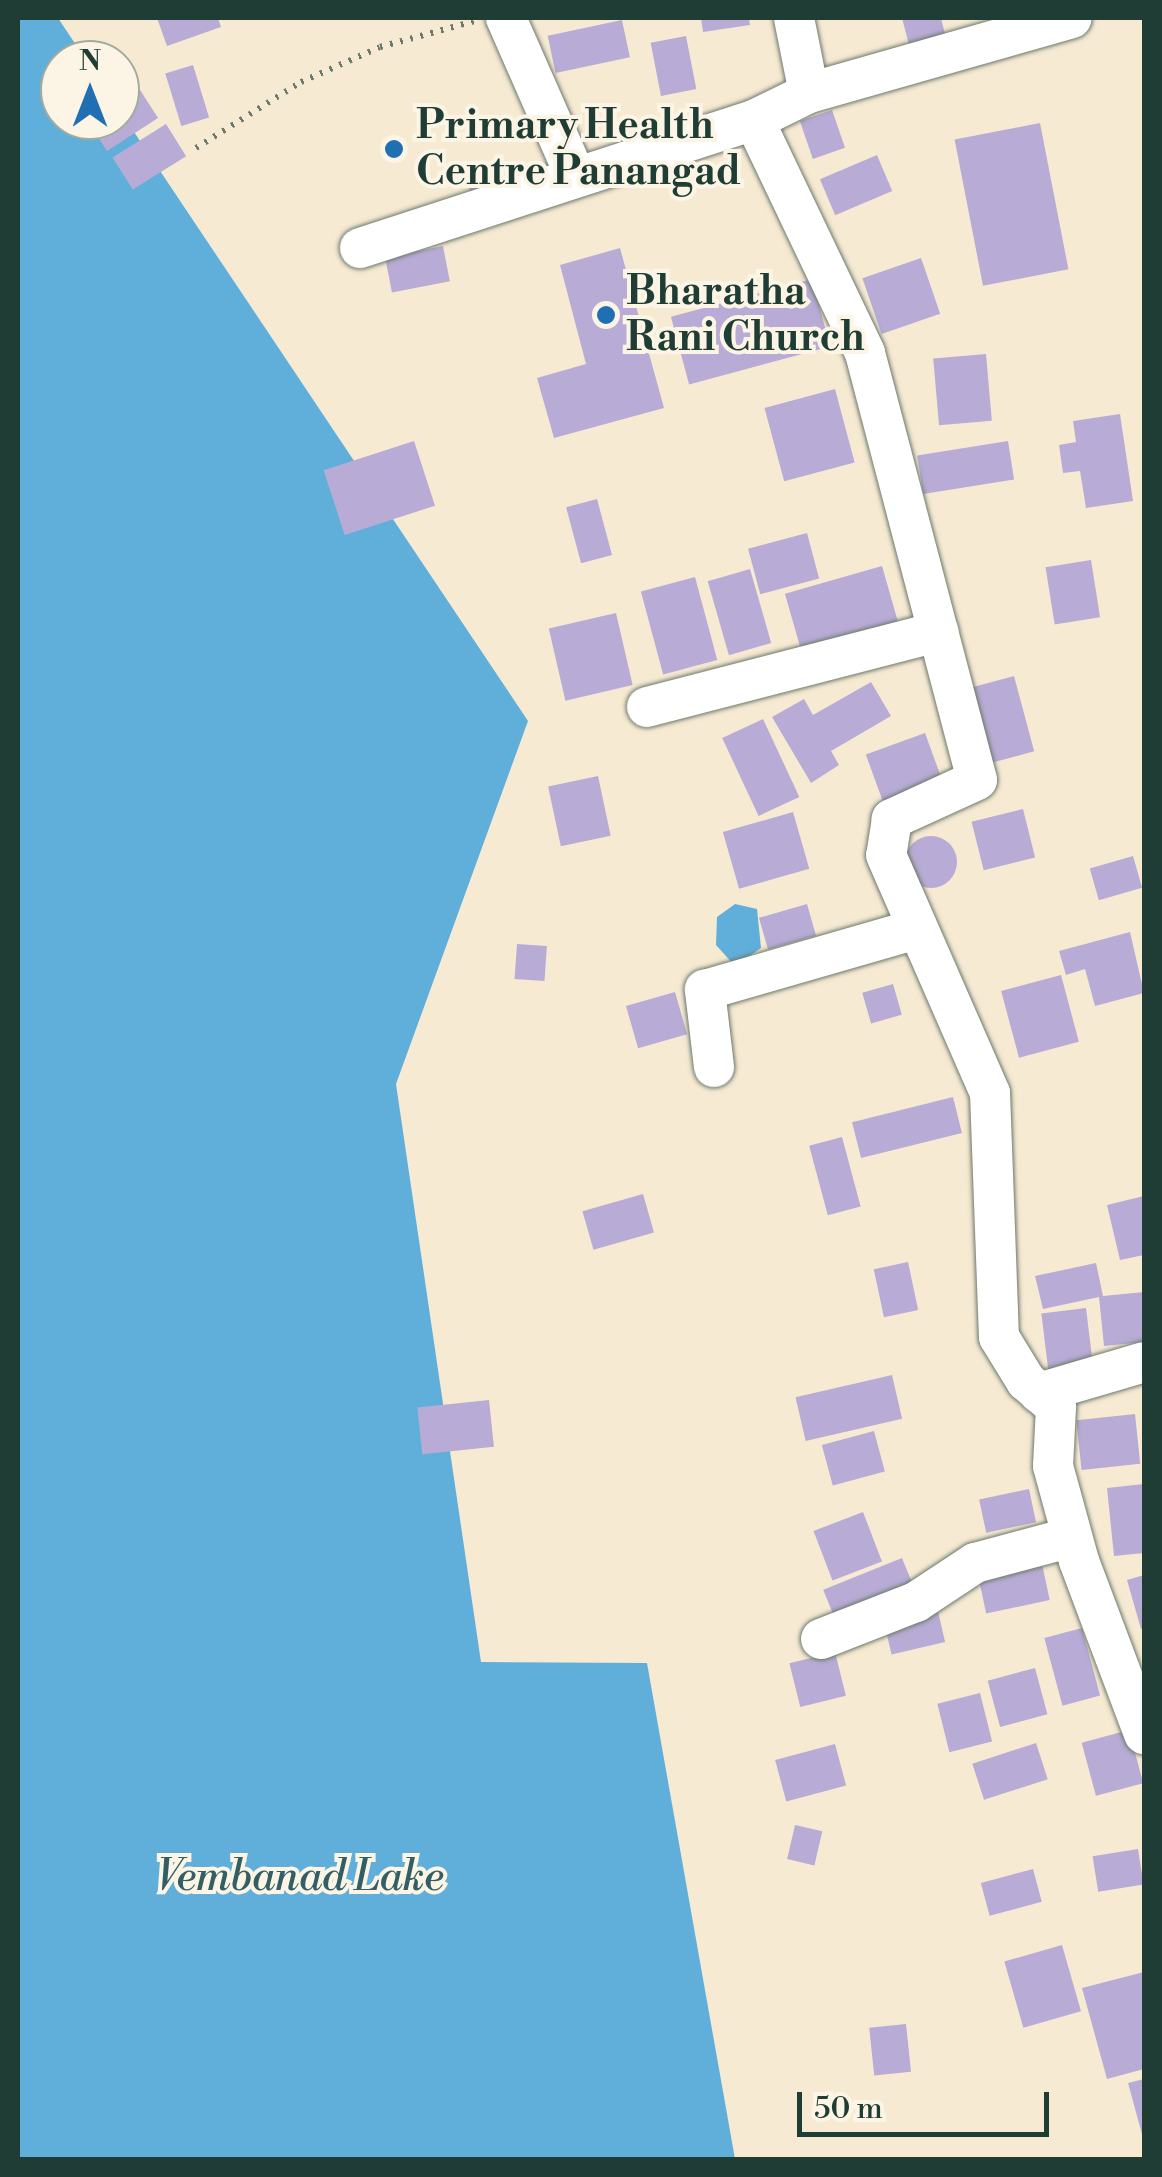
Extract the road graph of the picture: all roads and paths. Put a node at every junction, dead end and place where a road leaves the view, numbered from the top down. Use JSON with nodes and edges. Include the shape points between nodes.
{"nodes":[{"id":1,"x":489,"y":18,"type":"edge"},
{"id":2,"x":506,"y":18,"type":"edge"},
{"id":3,"x":794,"y":18,"type":"edge"},
{"id":4,"x":1072,"y":18,"type":"edge"},
{"id":5,"x":810,"y":93,"type":"junction"},
{"id":6,"x":754,"y":120,"type":"junction"},
{"id":7,"x":196,"y":148,"type":"dead end"},
{"id":8,"x":575,"y":176,"type":"junction"},
{"id":9,"x":360,"y":248,"type":"dead end"},
{"id":10,"x":938,"y":632,"type":"junction"},
{"id":11,"x":646,"y":707,"type":"dead end"},
{"id":12,"x":916,"y":928,"type":"junction"},
{"id":13,"x":714,"y":1067,"type":"dead end"},
{"id":14,"x":1144,"y":1362,"type":"edge"},
{"id":15,"x":1048,"y":1400,"type":"junction"},
{"id":16,"x":1072,"y":1537,"type":"junction"},
{"id":17,"x":821,"y":1639,"type":"dead end"},
{"id":18,"x":1144,"y":1734,"type":"edge"}],
"edges":[{"from":1,"to":7,"type":"path","via":[[380,47],[301,82]]},
{"from":2,"to":8,"type":"street"},
{"from":3,"to":5,"type":"street"},
{"from":4,"to":5,"type":"street"},
{"from":5,"to":6,"type":"street"},
{"from":6,"to":8,"type":"street"},
{"from":6,"to":10,"type":"street","via":[[865,352]]},
{"from":8,"to":9,"type":"street"},
{"from":10,"to":11,"type":"street"},
{"from":10,"to":12,"type":"street","via":[[978,780],[892,820],[886,855]]},
{"from":12,"to":13,"type":"street","via":[[704,990]]},
{"from":12,"to":15,"type":"street","via":[[990,1093],[999,1337]]},
{"from":14,"to":15,"type":"street"},
{"from":15,"to":16,"type":"street","via":[[1053,1466]]},
{"from":16,"to":17,"type":"street","via":[[975,1563],[916,1602]]},
{"from":16,"to":18,"type":"street"}]}
